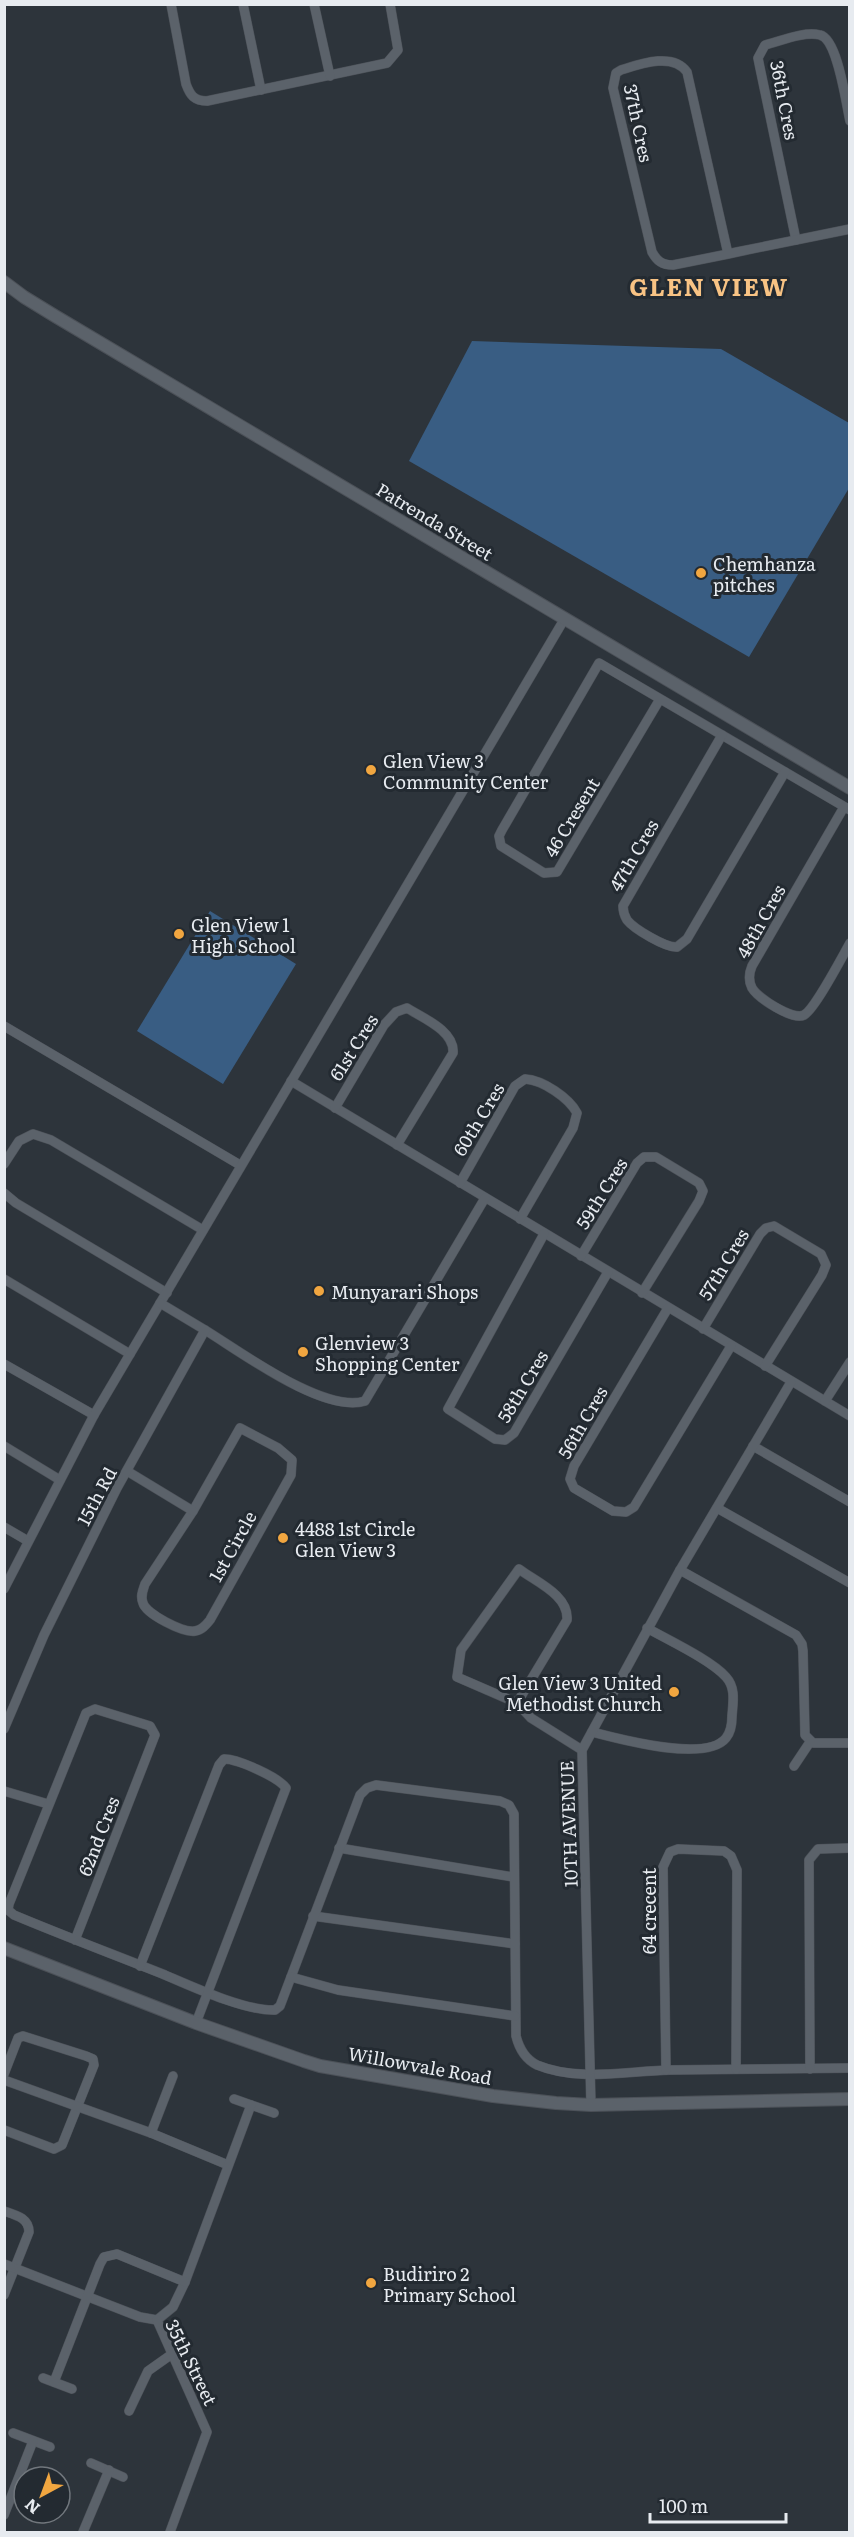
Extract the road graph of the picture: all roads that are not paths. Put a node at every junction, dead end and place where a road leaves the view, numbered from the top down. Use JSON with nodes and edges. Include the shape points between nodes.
{"nodes":[{"id":1,"x":171,"y":4,"type":"edge"},
{"id":2,"x":243,"y":4,"type":"edge"},
{"id":3,"x":314,"y":4,"type":"edge"},
{"id":4,"x":390,"y":4,"type":"edge"},
{"id":5,"x":330,"y":76,"type":"junction"},
{"id":6,"x":261,"y":90,"type":"junction"},
{"id":7,"x":849,"y":121,"type":"edge"},
{"id":8,"x":849,"y":229,"type":"edge"},
{"id":9,"x":796,"y":240,"type":"junction"},
{"id":10,"x":728,"y":254,"type":"junction"},
{"id":11,"x":4,"y":282,"type":"edge"},
{"id":12,"x":565,"y":618,"type":"junction"},
{"id":13,"x":660,"y":699,"type":"junction"},
{"id":14,"x":722,"y":735,"type":"junction"},
{"id":15,"x":785,"y":772,"type":"junction"},
{"id":16,"x":849,"y":788,"type":"edge"},
{"id":17,"x":847,"y":809,"type":"edge"},
{"id":18,"x":849,"y":944,"type":"edge"},
{"id":19,"x":4,"y":1026,"type":"edge"},
{"id":20,"x":291,"y":1081,"type":"junction"},
{"id":21,"x":335,"y":1108,"type":"junction"},
{"id":22,"x":397,"y":1145,"type":"junction"},
{"id":23,"x":4,"y":1164,"type":"edge"},
{"id":24,"x":240,"y":1165,"type":"junction"},
{"id":25,"x":460,"y":1183,"type":"junction"},
{"id":26,"x":4,"y":1193,"type":"edge"},
{"id":27,"x":485,"y":1198,"type":"junction"},
{"id":28,"x":519,"y":1219,"type":"junction"},
{"id":29,"x":203,"y":1230,"type":"junction"},
{"id":30,"x":544,"y":1234,"type":"junction"},
{"id":31,"x":582,"y":1256,"type":"junction"},
{"id":32,"x":608,"y":1272,"type":"junction"},
{"id":33,"x":4,"y":1280,"type":"edge"},
{"id":34,"x":166,"y":1293,"type":"junction"},
{"id":35,"x":642,"y":1293,"type":"junction"},
{"id":36,"x":160,"y":1304,"type":"junction"},
{"id":37,"x":668,"y":1308,"type":"junction"},
{"id":38,"x":703,"y":1329,"type":"junction"},
{"id":39,"x":205,"y":1330,"type":"junction"},
{"id":40,"x":731,"y":1346,"type":"junction"},
{"id":41,"x":130,"y":1354,"type":"junction"},
{"id":42,"x":849,"y":1362,"type":"edge"},
{"id":43,"x":4,"y":1364,"type":"edge"},
{"id":44,"x":765,"y":1366,"type":"junction"},
{"id":45,"x":791,"y":1382,"type":"junction"},
{"id":46,"x":825,"y":1401,"type":"junction"},
{"id":47,"x":94,"y":1415,"type":"junction"},
{"id":48,"x":849,"y":1416,"type":"edge"},
{"id":49,"x":4,"y":1446,"type":"edge"},
{"id":50,"x":753,"y":1446,"type":"junction"},
{"id":51,"x":127,"y":1471,"type":"junction"},
{"id":52,"x":60,"y":1480,"type":"junction"},
{"id":53,"x":849,"y":1502,"type":"edge"},
{"id":54,"x":717,"y":1508,"type":"junction"},
{"id":55,"x":193,"y":1511,"type":"junction"},
{"id":56,"x":4,"y":1527,"type":"edge"},
{"id":57,"x":28,"y":1541,"type":"junction"},
{"id":58,"x":680,"y":1570,"type":"junction"},
{"id":59,"x":849,"y":1583,"type":"edge"},
{"id":60,"x":4,"y":1589,"type":"edge"},
{"id":61,"x":647,"y":1628,"type":"junction"},
{"id":62,"x":517,"y":1703,"type":"junction"},
{"id":63,"x":4,"y":1729,"type":"edge"},
{"id":64,"x":592,"y":1732,"type":"junction"},
{"id":65,"x":810,"y":1742,"type":"junction"},
{"id":66,"x":849,"y":1743,"type":"edge"},
{"id":67,"x":582,"y":1750,"type":"junction"},
{"id":68,"x":794,"y":1766,"type":"dead end"},
{"id":69,"x":4,"y":1791,"type":"edge"},
{"id":70,"x":48,"y":1804,"type":"junction"},
{"id":71,"x":339,"y":1848,"type":"junction"},
{"id":72,"x":849,"y":1848,"type":"edge"},
{"id":73,"x":513,"y":1876,"type":"junction"},
{"id":74,"x":313,"y":1917,"type":"junction"},
{"id":75,"x":75,"y":1940,"type":"junction"},
{"id":76,"x":514,"y":1944,"type":"junction"},
{"id":77,"x":4,"y":1948,"type":"edge"},
{"id":78,"x":140,"y":1966,"type":"junction"},
{"id":79,"x":291,"y":1977,"type":"junction"},
{"id":80,"x":207,"y":1993,"type":"junction"},
{"id":81,"x":515,"y":2016,"type":"junction"},
{"id":82,"x":196,"y":2023,"type":"junction"},
{"id":83,"x":849,"y":2068,"type":"edge"},
{"id":84,"x":736,"y":2069,"type":"junction"},
{"id":85,"x":810,"y":2069,"type":"junction"},
{"id":86,"x":666,"y":2070,"type":"junction"},
{"id":87,"x":4,"y":2074,"type":"edge"},
{"id":88,"x":592,"y":2075,"type":"junction"},
{"id":89,"x":173,"y":2076,"type":"dead end"},
{"id":90,"x":4,"y":2080,"type":"edge"},
{"id":91,"x":234,"y":2099,"type":"dead end"},
{"id":92,"x":849,"y":2099,"type":"edge"},
{"id":93,"x":591,"y":2104,"type":"junction"},
{"id":94,"x":75,"y":2105,"type":"junction"},
{"id":95,"x":251,"y":2105,"type":"junction"},
{"id":96,"x":274,"y":2113,"type":"dead end"},
{"id":97,"x":4,"y":2130,"type":"edge"},
{"id":98,"x":151,"y":2133,"type":"junction"},
{"id":99,"x":228,"y":2165,"type":"junction"},
{"id":100,"x":4,"y":2211,"type":"edge"},
{"id":101,"x":4,"y":2264,"type":"edge"},
{"id":102,"x":15,"y":2268,"type":"junction"},
{"id":103,"x":185,"y":2282,"type":"junction"},
{"id":104,"x":4,"y":2295,"type":"edge"},
{"id":105,"x":87,"y":2296,"type":"junction"},
{"id":106,"x":157,"y":2320,"type":"junction"},
{"id":107,"x":172,"y":2354,"type":"junction"},
{"id":108,"x":43,"y":2378,"type":"dead end"},
{"id":109,"x":54,"y":2382,"type":"junction"},
{"id":110,"x":72,"y":2389,"type":"dead end"},
{"id":111,"x":129,"y":2411,"type":"dead end"},
{"id":112,"x":14,"y":2433,"type":"dead end"},
{"id":113,"x":33,"y":2441,"type":"junction"},
{"id":114,"x":50,"y":2447,"type":"dead end"},
{"id":115,"x":91,"y":2463,"type":"dead end"},
{"id":116,"x":109,"y":2470,"type":"junction"},
{"id":117,"x":123,"y":2477,"type":"dead end"},
{"id":118,"x":4,"y":2515,"type":"edge"},
{"id":119,"x":83,"y":2532,"type":"edge"},
{"id":120,"x":170,"y":2532,"type":"edge"}],
"edges":[{"from":1,"to":6,"type":"street","via":[[190,94],[207,101]]},
{"from":2,"to":6,"type":"street"},
{"from":3,"to":5,"type":"street"},
{"from":4,"to":5,"type":"street","via":[[398,50],[387,63]]},
{"from":5,"to":6,"type":"street"},
{"from":7,"to":9,"type":"street","name":"36th Cres","via":[[829,40],[812,34],[765,45],[759,58],[760,68]]},
{"from":8,"to":9,"type":"street"},
{"from":9,"to":10,"type":"street"},
{"from":10,"to":10,"type":"street","name":"37th Cres","via":[[673,265],[656,260],[613,88],[615,73],[669,60],[682,65],[687,72]]},
{"from":11,"to":12,"type":"street","name":"Patrenda Street"},
{"from":12,"to":16,"type":"street","name":"Patrenda Street"},
{"from":12,"to":20,"type":"street"},
{"from":13,"to":13,"type":"street","name":"46 Cresent","via":[[557,872],[543,873],[501,846],[502,830],[599,663]]},
{"from":13,"to":14,"type":"street"},
{"from":14,"to":15,"type":"street"},
{"from":14,"to":15,"type":"street","name":"47th Cres","via":[[623,906],[629,923],[666,946],[677,947],[687,939]]},
{"from":15,"to":17,"type":"street"},
{"from":17,"to":18,"type":"street","name":"48th Cres","via":[[752,966],[752,987],[761,998],[788,1014],[804,1014],[814,1004]]},
{"from":19,"to":24,"type":"street"},
{"from":20,"to":21,"type":"street"},
{"from":20,"to":24,"type":"street"},
{"from":21,"to":22,"type":"street"},
{"from":21,"to":22,"type":"street","name":"61st Cres","via":[[384,1025],[396,1012],[407,1008],[450,1036],[454,1045],[453,1053]]},
{"from":22,"to":25,"type":"street"},
{"from":23,"to":29,"type":"street","via":[[19,1141],[33,1134],[51,1140]]},
{"from":24,"to":29,"type":"street"},
{"from":25,"to":27,"type":"street"},
{"from":25,"to":28,"type":"street","name":"60th Cres","via":[[515,1086],[533,1079],[562,1096],[577,1113],[573,1128]]},
{"from":26,"to":34,"type":"street"},
{"from":27,"to":28,"type":"street"},
{"from":27,"to":39,"type":"street","via":[[365,1401],[354,1404],[312,1394]]},
{"from":28,"to":30,"type":"street"},
{"from":29,"to":34,"type":"street"},
{"from":30,"to":31,"type":"street"},
{"from":30,"to":32,"type":"street","name":"58th Cres","via":[[448,1409],[495,1439],[505,1440],[514,1433]]},
{"from":31,"to":32,"type":"street"},
{"from":31,"to":35,"type":"street","name":"59th Cres","via":[[644,1157],[657,1157],[699,1182],[703,1191],[699,1201]]},
{"from":32,"to":35,"type":"street"},
{"from":33,"to":41,"type":"street"},
{"from":34,"to":36,"type":"street"},
{"from":35,"to":37,"type":"street"},
{"from":36,"to":39,"type":"street"},
{"from":36,"to":41,"type":"street"},
{"from":37,"to":38,"type":"street"},
{"from":37,"to":40,"type":"street","name":"56th Cres","via":[[574,1466],[570,1479],[574,1488],[613,1511],[633,1508]]},
{"from":38,"to":40,"type":"street"},
{"from":38,"to":44,"type":"street","name":"57th Cres","via":[[766,1228],[774,1226],[821,1254],[826,1265],[822,1275]]},
{"from":39,"to":51,"type":"street","name":"15th Rd"},
{"from":40,"to":44,"type":"street"},
{"from":41,"to":47,"type":"street"},
{"from":42,"to":46,"type":"street"},
{"from":43,"to":47,"type":"street"},
{"from":44,"to":45,"type":"street"},
{"from":45,"to":46,"type":"street"},
{"from":45,"to":50,"type":"street","name":"10TH AVENUE"},
{"from":46,"to":48,"type":"street"},
{"from":47,"to":52,"type":"street"},
{"from":49,"to":52,"type":"street"},
{"from":50,"to":53,"type":"street"},
{"from":50,"to":54,"type":"street","name":"10TH AVENUE"},
{"from":51,"to":55,"type":"street"},
{"from":51,"to":63,"type":"street","name":"15th Rd","via":[[44,1635]]},
{"from":52,"to":57,"type":"street"},
{"from":54,"to":58,"type":"street","name":"10TH AVENUE"},
{"from":54,"to":59,"type":"street"},
{"from":55,"to":55,"type":"street","name":"1st Circle","via":[[240,1428],[292,1460],[291,1475],[210,1620],[195,1631],[179,1628],[147,1611],[142,1603],[145,1584]]},
{"from":56,"to":57,"type":"street"},
{"from":57,"to":60,"type":"street"},
{"from":58,"to":61,"type":"street","name":"10TH AVENUE"},
{"from":58,"to":65,"type":"street","via":[[799,1639],[803,1651],[804,1728]]},
{"from":61,"to":64,"type":"street","name":"10TH AVENUE"},
{"from":61,"to":64,"type":"street","via":[[725,1676],[734,1702],[727,1737],[713,1746],[671,1750]]},
{"from":62,"to":62,"type":"street","via":[[567,1620],[568,1610],[561,1599],[519,1569],[461,1650],[457,1677]]},
{"from":62,"to":67,"type":"street","via":[[531,1718]]},
{"from":64,"to":67,"type":"street","name":"10TH AVENUE"},
{"from":65,"to":66,"type":"street"},
{"from":65,"to":68,"type":"street"},
{"from":67,"to":88,"type":"street","name":"10TH AVENUE"},
{"from":69,"to":70,"type":"street"},
{"from":70,"to":75,"type":"street","name":"62nd Cres","via":[[9,1910]]},
{"from":70,"to":75,"type":"street","name":"62nd Cres","via":[[89,1711],[98,1710],[154,1730]]},
{"from":71,"to":73,"type":"street"},
{"from":71,"to":73,"type":"street","via":[[360,1795],[376,1785],[500,1801],[509,1805],[514,1814]]},
{"from":71,"to":74,"type":"street"},
{"from":72,"to":85,"type":"street","via":[[818,1849],[809,1860]]},
{"from":73,"to":76,"type":"street"},
{"from":74,"to":76,"type":"street"},
{"from":74,"to":79,"type":"street"},
{"from":75,"to":78,"type":"street"},
{"from":76,"to":81,"type":"street"},
{"from":77,"to":82,"type":"street","name":"Willowvale Road"},
{"from":78,"to":80,"type":"street"},
{"from":78,"to":80,"type":"street","via":[[216,1770],[224,1759],[233,1760],[280,1781],[286,1788]]},
{"from":79,"to":80,"type":"street","via":[[275,2010]]},
{"from":79,"to":81,"type":"street","via":[[338,1990]]},
{"from":80,"to":82,"type":"street"},
{"from":81,"to":88,"type":"street","via":[[519,2046],[530,2061]]},
{"from":82,"to":93,"type":"street","name":"Willowvale Road","via":[[320,2066],[493,2096]]},
{"from":83,"to":85,"type":"street"},
{"from":84,"to":85,"type":"street"},
{"from":84,"to":86,"type":"street"},
{"from":84,"to":86,"type":"street","name":"64 crecent","via":[[737,1870],[724,1851],[678,1849],[670,1852],[663,1866]]},
{"from":86,"to":88,"type":"street"},
{"from":87,"to":94,"type":"street","via":[[18,2038],[23,2036],[86,2055],[94,2064]]},
{"from":88,"to":93,"type":"street","name":"10TH AVENUE"},
{"from":89,"to":98,"type":"street"},
{"from":90,"to":94,"type":"street"},
{"from":91,"to":95,"type":"street"},
{"from":92,"to":93,"type":"street","name":"Willowvale Road"},
{"from":94,"to":97,"type":"street","via":[[62,2145],[57,2149]]},
{"from":94,"to":98,"type":"street"},
{"from":95,"to":96,"type":"street"},
{"from":95,"to":99,"type":"street"},
{"from":98,"to":99,"type":"street"},
{"from":99,"to":103,"type":"street"},
{"from":100,"to":102,"type":"street","via":[[21,2217],[29,2227]]},
{"from":101,"to":102,"type":"street","name":"35th Street"},
{"from":102,"to":104,"type":"street"},
{"from":102,"to":105,"type":"street","name":"35th Street"},
{"from":103,"to":105,"type":"street","via":[[110,2254],[100,2264]]},
{"from":103,"to":106,"type":"street","via":[[172,2307]]},
{"from":105,"to":106,"type":"street","name":"35th Street"},
{"from":105,"to":109,"type":"street"},
{"from":106,"to":107,"type":"street","name":"35th Street"},
{"from":107,"to":111,"type":"street","via":[[148,2371]]},
{"from":107,"to":120,"type":"street","name":"35th Street","via":[[207,2432]]},
{"from":108,"to":109,"type":"street"},
{"from":109,"to":110,"type":"street"},
{"from":112,"to":113,"type":"street"},
{"from":113,"to":114,"type":"street"},
{"from":113,"to":118,"type":"street"},
{"from":115,"to":116,"type":"street"},
{"from":116,"to":117,"type":"street"},
{"from":116,"to":119,"type":"street"}]}
